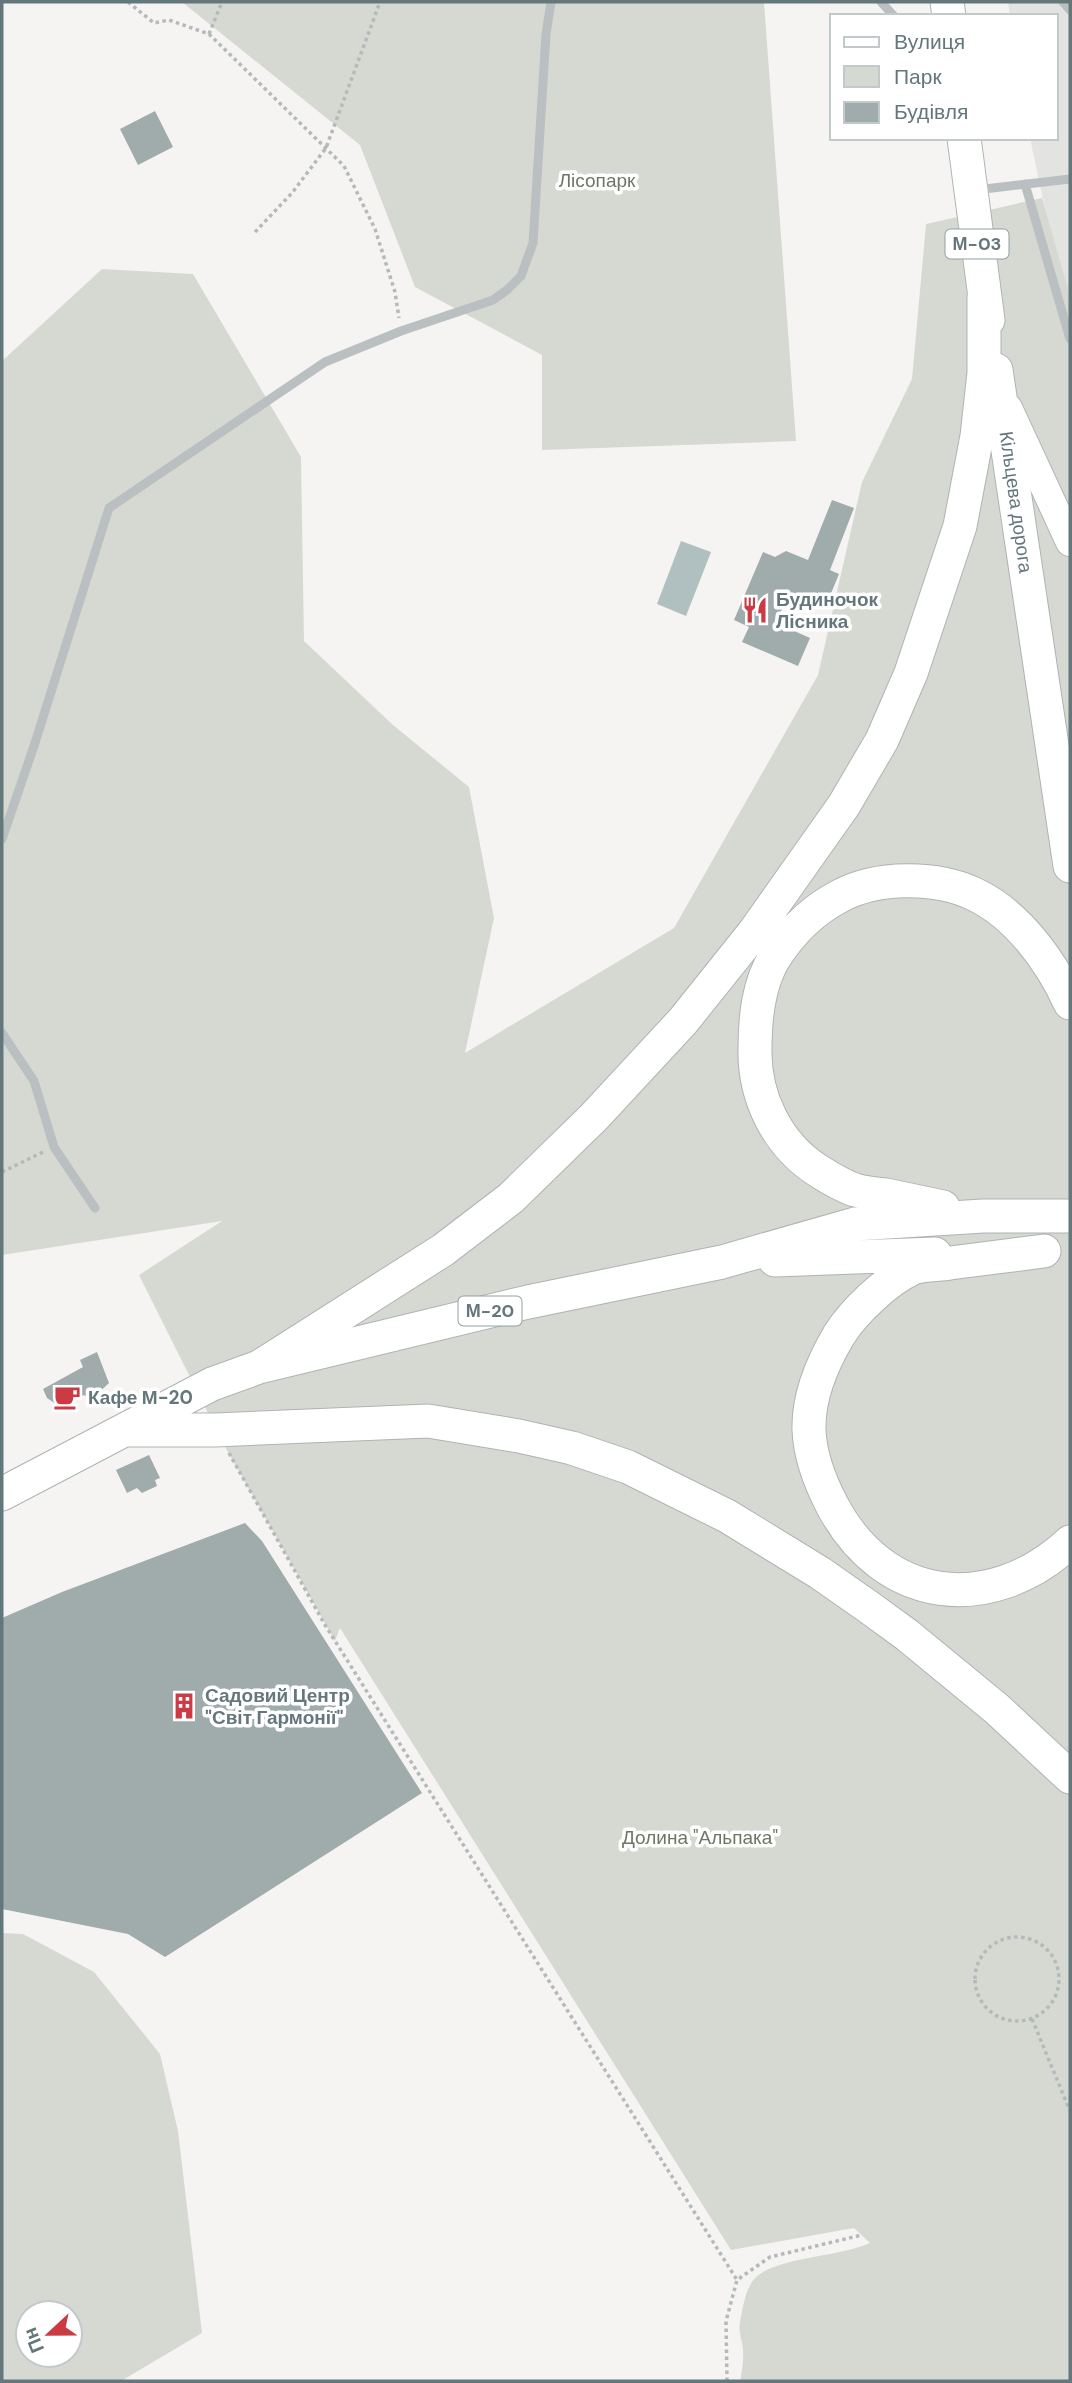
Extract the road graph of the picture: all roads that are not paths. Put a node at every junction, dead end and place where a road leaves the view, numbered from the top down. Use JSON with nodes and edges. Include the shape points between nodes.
{"nodes":[{"id":1,"x":551,"y":2,"type":"edge"},
{"id":2,"x":1063,"y":2,"type":"edge"},
{"id":3,"x":1070,"y":10,"type":"edge"},
{"id":4,"x":964,"y":140,"type":"edge"},
{"id":5,"x":1070,"y":179,"type":"edge"},
{"id":6,"x":1025,"y":184,"type":"junction"},
{"id":7,"x":970,"y":191,"type":"junction"},
{"id":8,"x":984,"y":297,"type":"junction"},
{"id":9,"x":1070,"y":339,"type":"edge"},
{"id":10,"x":999,"y":389,"type":"junction"},
{"id":11,"x":1070,"y":542,"type":"edge"},
{"id":12,"x":2,"y":839,"type":"edge"},
{"id":13,"x":1070,"y":866,"type":"edge"},
{"id":14,"x":1070,"y":1003,"type":"edge"},
{"id":15,"x":2,"y":1033,"type":"edge"},
{"id":16,"x":95,"y":1208,"type":"dead end"},
{"id":17,"x":983,"y":1216,"type":"junction"},
{"id":18,"x":1057,"y":1216,"type":"edge"},
{"id":19,"x":1057,"y":1251,"type":"edge"},
{"id":20,"x":722,"y":1262,"type":"junction"},
{"id":21,"x":260,"y":1367,"type":"junction"},
{"id":22,"x":121,"y":1430,"type":"junction"},
{"id":23,"x":2,"y":1494,"type":"edge"},
{"id":24,"x":1070,"y":1542,"type":"edge"},
{"id":25,"x":1070,"y":1777,"type":"edge"}],
"edges":[{"from":1,"to":12,"type":"lane","via":[[533,243],[521,276],[492,300],[326,362],[109,508]]},
{"from":2,"to":3,"type":"lane"},
{"from":4,"to":7,"type":"highway","name":"Кільцева дорога","number":"М-03"},
{"from":5,"to":6,"type":"lane"},
{"from":6,"to":7,"type":"lane"},
{"from":6,"to":9,"type":"lane"},
{"from":7,"to":8,"type":"highway","name":"Кільцева дорога","number":"М-03"},
{"from":8,"to":10,"type":"highway","name":"Кільцева дорога","number":"М-03"},
{"from":8,"to":21,"type":"highway","via":[[984,373],[960,526],[911,673],[882,740],[844,805],[755,931],[594,1118],[520,1189],[443,1250]]},
{"from":10,"to":11,"type":"main road"},
{"from":10,"to":13,"type":"highway","name":"Кільцева дорога","number":"М-03"},
{"from":14,"to":17,"type":"highway","via":[[1060,979],[1026,935],[996,907],[973,894],[936,883],[897,882],[841,895],[803,921],[775,958],[763,986],[755,1019],[755,1070],[766,1111],[787,1144],[816,1170],[854,1190]]},
{"from":15,"to":16,"type":"lane","via":[[34,1081],[54,1147]]},
{"from":17,"to":18,"type":"highway","number":"М-20"},
{"from":17,"to":20,"type":"highway","number":"М-20","via":[[855,1224]]},
{"from":19,"to":20,"type":"highway","number":"М-20"},
{"from":19,"to":24,"type":"highway","via":[[915,1268],[888,1286],[846,1324],[825,1358],[809,1428],[813,1459],[843,1525],[862,1549],[899,1575],[949,1590],[981,1588],[1039,1567]]},
{"from":20,"to":21,"type":"highway","number":"М-20","via":[[528,1302]]},
{"from":21,"to":22,"type":"highway","number":"М-20","via":[[212,1384]]},
{"from":22,"to":23,"type":"highway","number":"М-20"},
{"from":22,"to":25,"type":"highway","via":[[428,1421],[572,1448],[628,1467],[727,1516],[820,1573],[907,1635]]}]}
